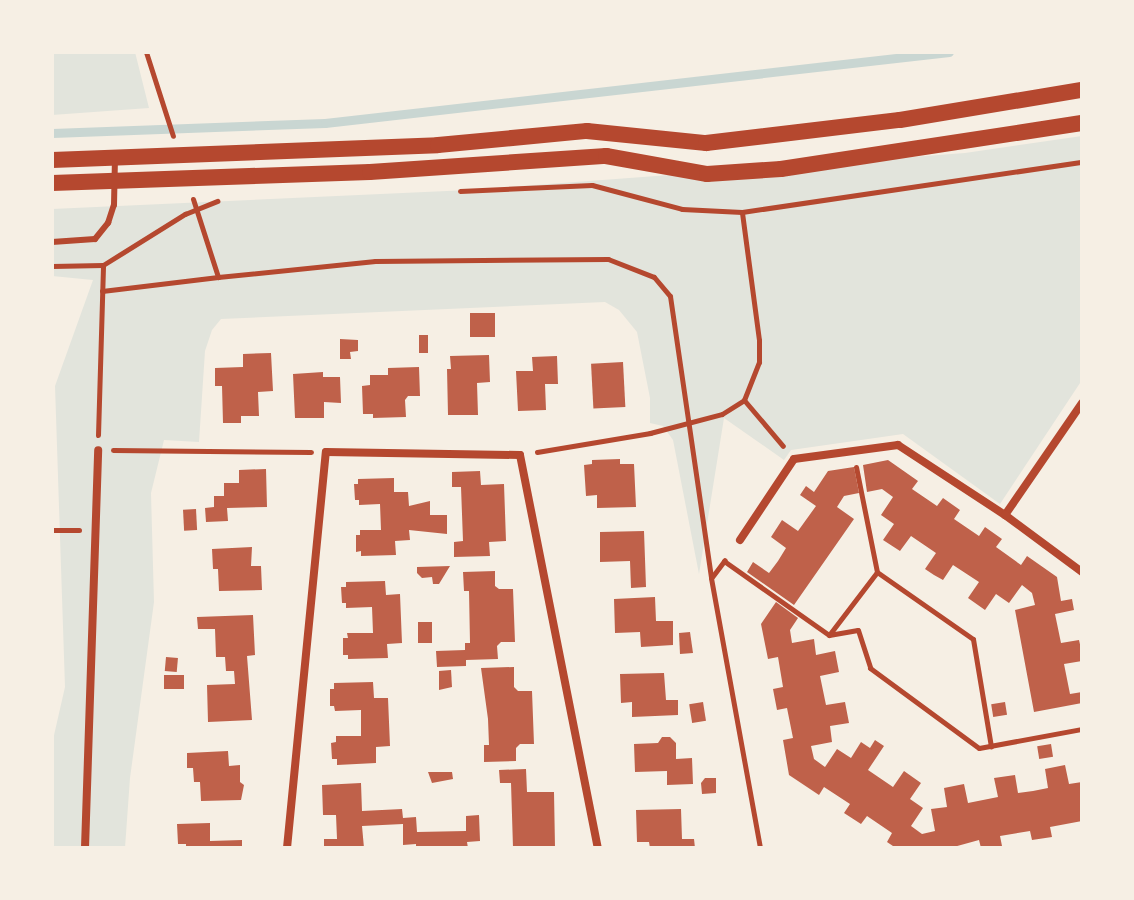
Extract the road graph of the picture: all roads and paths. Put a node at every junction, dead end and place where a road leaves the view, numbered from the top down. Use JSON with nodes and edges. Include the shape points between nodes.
{"nodes":[{"id":1,"x":1082,"y":90,"type":"edge"},
{"id":2,"x":1082,"y":123,"type":"edge"},
{"id":3,"x":115,"y":159,"type":"junction"},
{"id":4,"x":52,"y":160,"type":"edge"},
{"id":5,"x":1082,"y":162,"type":"edge"},
{"id":6,"x":115,"y":180,"type":"junction"},
{"id":7,"x":52,"y":183,"type":"edge"},
{"id":8,"x":453,"y":191,"type":"dead end"},
{"id":9,"x":222,"y":200,"type":"dead end"},
{"id":10,"x":742,"y":212,"type":"junction"},
{"id":11,"x":52,"y":242,"type":"edge"},
{"id":12,"x":213,"y":261,"type":"dead end"},
{"id":13,"x":103,"y":265,"type":"junction"},
{"id":14,"x":52,"y":266,"type":"edge"},
{"id":15,"x":218,"y":277,"type":"junction"},
{"id":16,"x":102,"y":291,"type":"junction"},
{"id":17,"x":744,"y":400,"type":"junction"},
{"id":18,"x":1082,"y":403,"type":"edge"},
{"id":19,"x":687,"y":423,"type":"junction"},
{"id":20,"x":98,"y":450,"type":"junction"},
{"id":21,"x":852,"y":451,"type":"junction"},
{"id":22,"x":326,"y":452,"type":"junction"},
{"id":23,"x":520,"y":455,"type":"junction"},
{"id":24,"x":794,"y":459,"type":"junction"},
{"id":25,"x":1005,"y":515,"type":"junction"},
{"id":26,"x":94,"y":529,"type":"junction"},
{"id":27,"x":52,"y":530,"type":"edge"},
{"id":28,"x":740,"y":540,"type":"joint"},
{"id":29,"x":724,"y":561,"type":"junction"},
{"id":30,"x":877,"y":572,"type":"junction"},
{"id":31,"x":1082,"y":572,"type":"edge"},
{"id":32,"x":711,"y":578,"type":"junction"},
{"id":33,"x":829,"y":635,"type":"junction"},
{"id":34,"x":1082,"y":729,"type":"edge"},
{"id":35,"x":991,"y":746,"type":"junction"},
{"id":36,"x":85,"y":848,"type":"edge"},
{"id":37,"x":287,"y":848,"type":"edge"},
{"id":38,"x":598,"y":848,"type":"edge"},
{"id":39,"x":760,"y":848,"type":"edge"}],
"edges":[{"from":1,"to":3,"type":"main road","via":[[900,120],[706,143],[587,131],[438,145]]},
{"from":2,"to":6,"type":"main road","via":[[781,169],[707,174],[606,156],[370,172]]},
{"from":3,"to":4,"type":"main road"},
{"from":3,"to":6,"type":"lane"},
{"from":5,"to":10,"type":"path"},
{"from":6,"to":7,"type":"main road"},
{"from":6,"to":11,"type":"lane","via":[[108,223],[95,239]]},
{"from":8,"to":10,"type":"path","via":[[592,185],[682,209]]},
{"from":9,"to":13,"type":"path","via":[[185,214]]},
{"from":10,"to":17,"type":"path","via":[[759,340],[759,362]]},
{"from":12,"to":15,"type":"path"},
{"from":13,"to":14,"type":"path"},
{"from":13,"to":16,"type":"path"},
{"from":15,"to":16,"type":"path"},
{"from":15,"to":19,"type":"path","via":[[375,261],[608,259],[654,277],[670,296]]},
{"from":16,"to":20,"type":"path"},
{"from":17,"to":19,"type":"path","via":[[722,414]]},
{"from":17,"to":24,"type":"path"},
{"from":18,"to":25,"type":"street"},
{"from":19,"to":23,"type":"path"},
{"from":19,"to":32,"type":"path"},
{"from":20,"to":22,"type":"path"},
{"from":20,"to":26,"type":"street"},
{"from":21,"to":24,"type":"street"},
{"from":21,"to":25,"type":"street","via":[[898,445]]},
{"from":21,"to":30,"type":"path"},
{"from":22,"to":23,"type":"street"},
{"from":22,"to":37,"type":"street"},
{"from":23,"to":38,"type":"street"},
{"from":24,"to":28,"type":"street"},
{"from":25,"to":31,"type":"street"},
{"from":26,"to":27,"type":"path"},
{"from":26,"to":36,"type":"street"},
{"from":28,"to":29,"type":"path"},
{"from":29,"to":32,"type":"path"},
{"from":29,"to":33,"type":"path"},
{"from":30,"to":33,"type":"path"},
{"from":30,"to":35,"type":"path","via":[[973,639]]},
{"from":32,"to":39,"type":"path"},
{"from":33,"to":35,"type":"path","via":[[858,630],[870,668],[979,748]]},
{"from":34,"to":35,"type":"path"}]}
